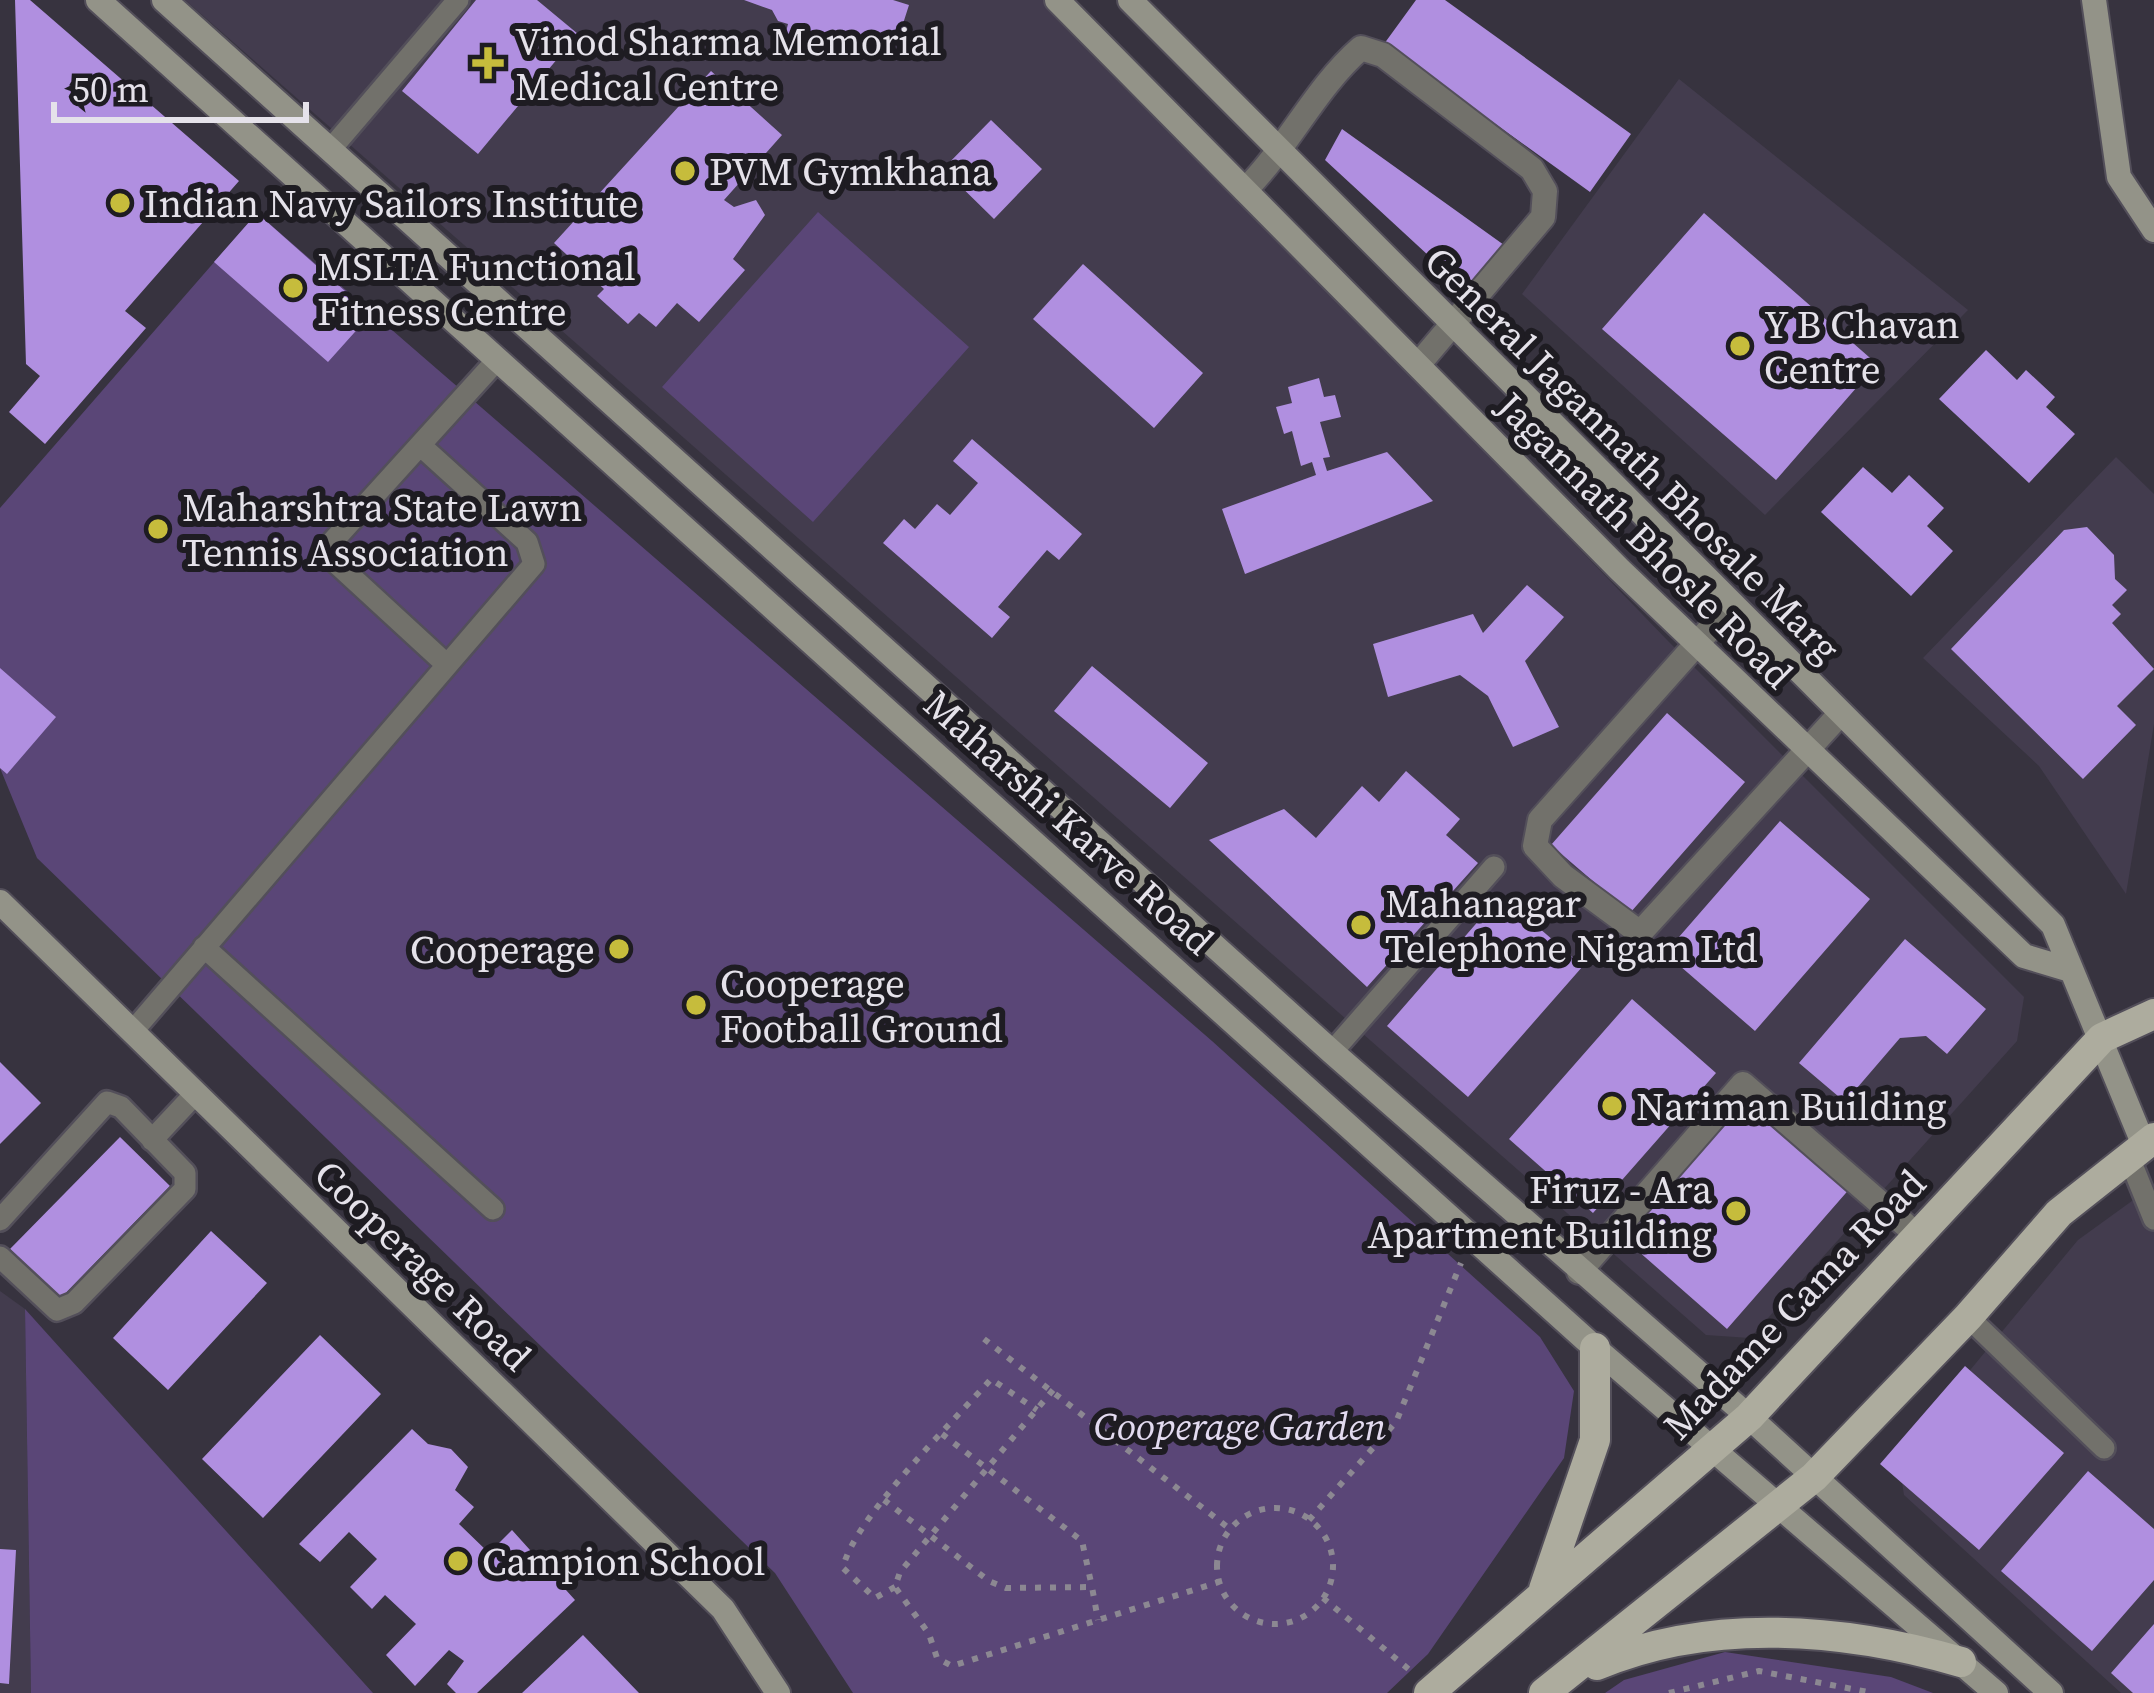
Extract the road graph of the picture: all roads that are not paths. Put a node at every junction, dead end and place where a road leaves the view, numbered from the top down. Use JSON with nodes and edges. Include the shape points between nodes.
{"nodes":[{"id":1,"x":98,"y":0,"type":"edge"},
{"id":2,"x":164,"y":0,"type":"edge"},
{"id":3,"x":458,"y":0,"type":"edge"},
{"id":4,"x":1057,"y":0,"type":"edge"},
{"id":5,"x":1130,"y":0,"type":"edge"},
{"id":6,"x":2094,"y":0,"type":"edge"},
{"id":7,"x":330,"y":150,"type":"junction"},
{"id":8,"x":1283,"y":153,"type":"junction"},
{"id":9,"x":1245,"y":190,"type":"junction"},
{"id":10,"x":2154,"y":230,"type":"edge"},
{"id":11,"x":1454,"y":325,"type":"junction"},
{"id":12,"x":498,"y":359,"type":"junction"},
{"id":13,"x":1418,"y":365,"type":"junction"},
{"id":14,"x":420,"y":445,"type":"junction"},
{"id":15,"x":1732,"y":604,"type":"junction"},
{"id":16,"x":1697,"y":644,"type":"junction"},
{"id":17,"x":446,"y":664,"type":"junction"},
{"id":18,"x":1841,"y":713,"type":"junction"},
{"id":19,"x":1809,"y":752,"type":"junction"},
{"id":20,"x":1494,"y":867,"type":"dead end"},
{"id":21,"x":0,"y":902,"type":"edge"},
{"id":22,"x":204,"y":946,"type":"junction"},
{"id":23,"x":2067,"y":969,"type":"junction"},
{"id":24,"x":2154,"y":1014,"type":"edge"},
{"id":25,"x":133,"y":1031,"type":"junction"},
{"id":26,"x":2102,"y":1038,"type":"junction"},
{"id":27,"x":1332,"y":1052,"type":"junction"},
{"id":28,"x":196,"y":1093,"type":"junction"},
{"id":29,"x":152,"y":1140,"type":"junction"},
{"id":30,"x":2142,"y":1146,"type":"edge"},
{"id":31,"x":493,"y":1209,"type":"dead end"},
{"id":32,"x":2154,"y":1219,"type":"edge"},
{"id":33,"x":0,"y":1220,"type":"edge"},
{"id":34,"x":1917,"y":1235,"type":"junction"},
{"id":35,"x":0,"y":1257,"type":"edge"},
{"id":36,"x":1579,"y":1272,"type":"junction"},
{"id":37,"x":1968,"y":1317,"type":"junction"},
{"id":38,"x":1594,"y":1348,"type":"junction"},
{"id":39,"x":1749,"y":1417,"type":"junction"},
{"id":40,"x":1714,"y":1448,"type":"junction"},
{"id":41,"x":2104,"y":1448,"type":"dead end"},
{"id":42,"x":1814,"y":1477,"type":"junction"},
{"id":43,"x":1778,"y":1506,"type":"junction"},
{"id":44,"x":1542,"y":1595,"type":"junction"},
{"id":45,"x":1961,"y":1662,"type":"junction"},
{"id":46,"x":1554,"y":1686,"type":"edge"},
{"id":47,"x":1431,"y":1691,"type":"edge"},
{"id":48,"x":778,"y":1693,"type":"edge"},
{"id":49,"x":1996,"y":1693,"type":"edge"},
{"id":50,"x":2051,"y":1693,"type":"edge"}],
"edges":[{"from":1,"to":12,"type":"street","name":"Maharshi Karve Road"},
{"from":2,"to":7,"type":"street","name":"Maharshi Karve Road"},
{"from":3,"to":7,"type":"lane"},
{"from":4,"to":9,"type":"street","name":"Jagannath Bhosle Road"},
{"from":5,"to":8,"type":"street","name":"General Jagannath Bhosale Marg"},
{"from":6,"to":10,"type":"street","via":[[2119,177]]},
{"from":7,"to":27,"type":"street","name":"Maharshi Karve Road"},
{"from":8,"to":9,"type":"street"},
{"from":8,"to":11,"type":"street","name":"General Jagannath Bhosale Marg"},
{"from":8,"to":11,"type":"street","via":[[1339,68],[1361,49],[1383,55],[1532,170],[1545,190],[1543,217]]},
{"from":9,"to":13,"type":"street","name":"Jagannath Bhosle Road"},
{"from":11,"to":13,"type":"street"},
{"from":11,"to":15,"type":"street","name":"General Jagannath Bhosale Marg"},
{"from":12,"to":14,"type":"lane"},
{"from":12,"to":38,"type":"street","name":"Maharshi Karve Road"},
{"from":13,"to":16,"type":"street","name":"Jagannath Bhosle Road"},
{"from":14,"to":17,"type":"lane","via":[[534,552],[534,565]]},
{"from":14,"to":17,"type":"lane","via":[[331,550]]},
{"from":15,"to":16,"type":"street"},
{"from":15,"to":18,"type":"street","name":"General Jagannath Bhosale Marg"},
{"from":16,"to":19,"type":"street","name":"Jagannath Bhosle Road"},
{"from":16,"to":19,"type":"street","via":[[1540,820],[1535,846],[1563,876],[1640,933]]},
{"from":17,"to":22,"type":"lane"},
{"from":18,"to":19,"type":"street"},
{"from":18,"to":23,"type":"street","name":"General Jagannath Bhosale Marg","via":[[2053,925]]},
{"from":19,"to":23,"type":"street","name":"Jagannath Bhosle Road","via":[[2024,956]]},
{"from":20,"to":27,"type":"lane"},
{"from":21,"to":25,"type":"street","name":"Cooperage Road"},
{"from":22,"to":25,"type":"lane"},
{"from":22,"to":31,"type":"lane"},
{"from":23,"to":26,"type":"street"},
{"from":24,"to":26,"type":"main road","name":"Madame Cama Road"},
{"from":25,"to":28,"type":"street","name":"Cooperage Road"},
{"from":26,"to":30,"type":"street"},
{"from":26,"to":34,"type":"main road","name":"Madame Cama Road"},
{"from":27,"to":36,"type":"street","name":"Maharshi Karve Road"},
{"from":28,"to":29,"type":"lane"},
{"from":28,"to":48,"type":"street","name":"Cooperage Road","via":[[723,1609]]},
{"from":29,"to":33,"type":"lane","via":[[107,1102]]},
{"from":29,"to":35,"type":"lane","via":[[185,1173],[185,1189],[74,1303],[57,1310]]},
{"from":30,"to":32,"type":"lane"},
{"from":30,"to":37,"type":"main road","via":[[2059,1213]]},
{"from":34,"to":36,"type":"street","via":[[1743,1084]]},
{"from":34,"to":39,"type":"main road","name":"Madame Cama Road"},
{"from":36,"to":39,"type":"street","name":"Maharshi Karve Road"},
{"from":37,"to":41,"type":"lane"},
{"from":37,"to":42,"type":"main road"},
{"from":38,"to":40,"type":"street","name":"Maharshi Karve Road"},
{"from":38,"to":44,"type":"main road","via":[[1595,1440]]},
{"from":39,"to":40,"type":"main road","name":"Madame Cama Road"},
{"from":39,"to":42,"type":"street","name":"Maharshi Karve Road"},
{"from":40,"to":43,"type":"street","name":"Maharshi Karve Road"},
{"from":40,"to":44,"type":"main road","name":"Madame Cama Road"},
{"from":42,"to":43,"type":"main road"},
{"from":42,"to":50,"type":"street","name":"Maharshi Karve Road"},
{"from":43,"to":45,"type":"street","name":"Maharshi Karve Road"},
{"from":43,"to":46,"type":"main road"},
{"from":44,"to":47,"type":"main road","name":"Madame Cama Road"},
{"from":45,"to":46,"type":"main road","via":[[1897,1644],[1760,1632],[1652,1642]]},
{"from":45,"to":49,"type":"street","name":"Maharshi Karve Road"}]}
